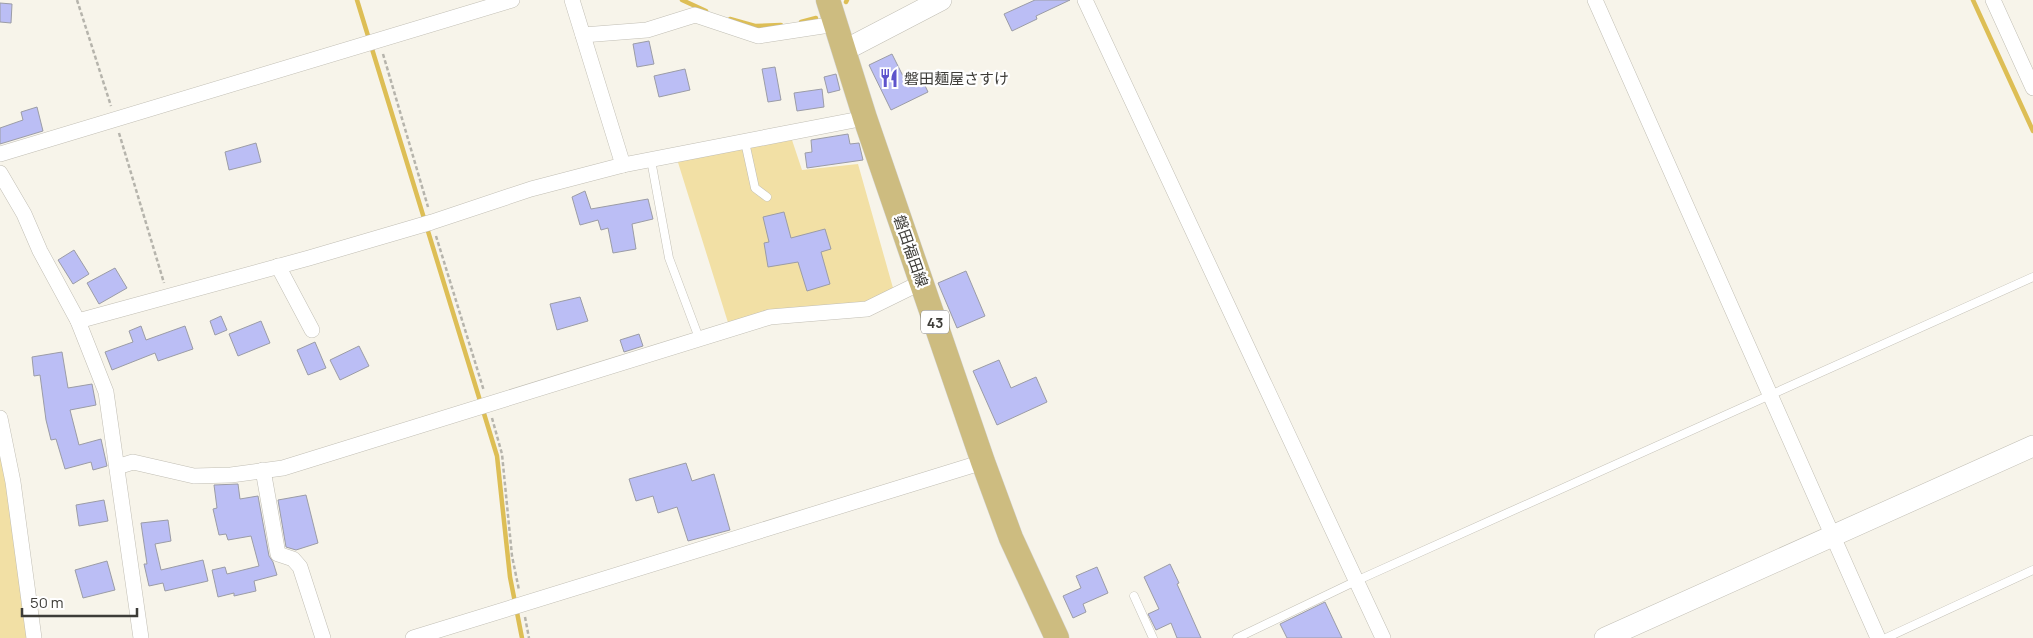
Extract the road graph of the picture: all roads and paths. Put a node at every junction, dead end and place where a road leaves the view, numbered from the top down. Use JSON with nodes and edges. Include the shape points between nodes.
{"nodes":[{"id":1,"x":78,"y":0,"type":"edge"},
{"id":2,"x":512,"y":0,"type":"edge"},
{"id":3,"x":572,"y":0,"type":"edge"},
{"id":4,"x":828,"y":0,"type":"edge"},
{"id":5,"x":941,"y":0,"type":"edge"},
{"id":6,"x":1086,"y":0,"type":"edge"},
{"id":7,"x":1595,"y":0,"type":"edge"},
{"id":8,"x":1994,"y":0,"type":"edge"},
{"id":9,"x":836,"y":24,"type":"junction"},
{"id":10,"x":583,"y":35,"type":"junction"},
{"id":11,"x":379,"y":40,"type":"junction"},
{"id":12,"x":845,"y":50,"type":"junction"},
{"id":13,"x":2033,"y":88,"type":"edge"},
{"id":14,"x":866,"y":118,"type":"junction"},
{"id":15,"x":115,"y":119,"type":"junction"},
{"id":16,"x":745,"y":142,"type":"junction"},
{"id":17,"x":0,"y":154,"type":"edge"},
{"id":18,"x":651,"y":160,"type":"junction"},
{"id":19,"x":623,"y":165,"type":"junction"},
{"id":20,"x":0,"y":173,"type":"edge"},
{"id":21,"x":768,"y":197,"type":"dead end"},
{"id":22,"x":426,"y":224,"type":"junction"},
{"id":23,"x":278,"y":266,"type":"junction"},
{"id":24,"x":2033,"y":277,"type":"edge"},
{"id":25,"x":922,"y":282,"type":"junction"},
{"id":26,"x":168,"y":296,"type":"junction"},
{"id":27,"x":78,"y":321,"type":"junction"},
{"id":28,"x":312,"y":330,"type":"dead end"},
{"id":29,"x":699,"y":338,"type":"junction"},
{"id":30,"x":1770,"y":397,"type":"junction"},
{"id":31,"x":482,"y":406,"type":"junction"},
{"id":32,"x":0,"y":418,"type":"edge"},
{"id":33,"x":2033,"y":446,"type":"edge"},
{"id":34,"x":983,"y":462,"type":"junction"},
{"id":35,"x":117,"y":467,"type":"junction"},
{"id":36,"x":263,"y":470,"type":"junction"},
{"id":37,"x":1832,"y":537,"type":"junction"},
{"id":38,"x":2033,"y":570,"type":"edge"},
{"id":39,"x":1356,"y":581,"type":"junction"},
{"id":40,"x":1134,"y":596,"type":"dead end"},
{"id":41,"x":516,"y":605,"type":"junction"},
{"id":42,"x":34,"y":638,"type":"edge"},
{"id":43,"x":141,"y":638,"type":"edge"},
{"id":44,"x":323,"y":638,"type":"edge"},
{"id":45,"x":413,"y":638,"type":"edge"},
{"id":46,"x":1057,"y":638,"type":"edge"},
{"id":47,"x":1153,"y":638,"type":"edge"},
{"id":48,"x":1238,"y":638,"type":"edge"},
{"id":49,"x":1383,"y":638,"type":"edge"},
{"id":50,"x":1605,"y":638,"type":"edge"},
{"id":51,"x":1878,"y":638,"type":"edge"},
{"id":52,"x":1886,"y":638,"type":"edge"}],
"edges":[{"from":1,"to":15,"type":"path"},
{"from":2,"to":11,"type":"street"},
{"from":3,"to":10,"type":"street"},
{"from":4,"to":9,"type":"main road","name":"磐田福田線","number":"43"},
{"from":5,"to":12,"type":"street"},
{"from":6,"to":39,"type":"street"},
{"from":7,"to":30,"type":"street"},
{"from":8,"to":13,"type":"street"},
{"from":9,"to":10,"type":"street","via":[[758,36],[694,16],[647,30]]},
{"from":9,"to":12,"type":"main road","name":"磐田福田線","number":"43"},
{"from":10,"to":19,"type":"street"},
{"from":11,"to":15,"type":"street"},
{"from":11,"to":22,"type":"path"},
{"from":12,"to":14,"type":"main road","name":"磐田福田線","number":"43"},
{"from":14,"to":16,"type":"street"},
{"from":14,"to":25,"type":"main road","name":"磐田福田線","number":"43"},
{"from":15,"to":17,"type":"street"},
{"from":15,"to":26,"type":"path"},
{"from":16,"to":18,"type":"street"},
{"from":16,"to":21,"type":"lane","via":[[755,188]]},
{"from":18,"to":19,"type":"street"},
{"from":18,"to":29,"type":"lane","via":[[668,258]]},
{"from":19,"to":22,"type":"street","via":[[532,189]]},
{"from":20,"to":27,"type":"street"},
{"from":22,"to":23,"type":"street"},
{"from":22,"to":31,"type":"path"},
{"from":23,"to":26,"type":"street"},
{"from":23,"to":28,"type":"street"},
{"from":24,"to":30,"type":"lane"},
{"from":25,"to":29,"type":"street","via":[[867,308],[770,317]]},
{"from":25,"to":34,"type":"main road","name":"磐田福田線","number":"43"},
{"from":26,"to":27,"type":"street"},
{"from":27,"to":35,"type":"street","via":[[106,392]]},
{"from":29,"to":31,"type":"street"},
{"from":30,"to":37,"type":"street"},
{"from":30,"to":39,"type":"lane"},
{"from":31,"to":36,"type":"street","via":[[283,468]]},
{"from":31,"to":41,"type":"path","via":[[502,454]]},
{"from":32,"to":42,"type":"street","via":[[13,482]]},
{"from":33,"to":37,"type":"street"},
{"from":34,"to":41,"type":"street"},
{"from":34,"to":46,"type":"main road","name":"磐田福田線","number":"43","via":[[1011,538]]},
{"from":35,"to":36,"type":"street","via":[[133,462],[194,476]]},
{"from":35,"to":43,"type":"street"},
{"from":36,"to":44,"type":"street","via":[[278,554],[293,559],[300,567]]},
{"from":37,"to":50,"type":"street"},
{"from":37,"to":51,"type":"street"},
{"from":38,"to":52,"type":"lane"},
{"from":39,"to":48,"type":"lane"},
{"from":39,"to":49,"type":"street"},
{"from":40,"to":47,"type":"lane"},
{"from":41,"to":45,"type":"street"}]}
